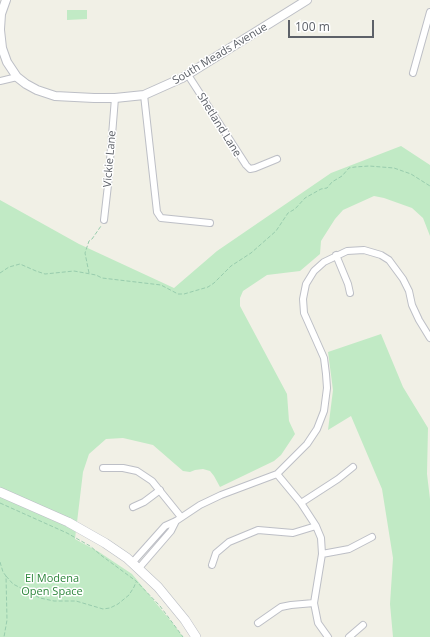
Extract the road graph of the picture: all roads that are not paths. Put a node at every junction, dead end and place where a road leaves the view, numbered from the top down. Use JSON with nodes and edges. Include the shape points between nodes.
{"nodes":[{"id":1,"x":307,"y":0,"type":"edge"},
{"id":2,"x":3,"y":5,"type":"edge"},
{"id":3,"x":430,"y":12,"type":"edge"},
{"id":4,"x":0,"y":30,"type":"edge"},
{"id":5,"x":413,"y":72,"type":"dead end"},
{"id":6,"x":188,"y":75,"type":"junction"},
{"id":7,"x":17,"y":77,"type":"junction"},
{"id":8,"x":0,"y":81,"type":"edge"},
{"id":9,"x":144,"y":95,"type":"junction"},
{"id":10,"x":115,"y":98,"type":"junction"},
{"id":11,"x":277,"y":159,"type":"dead end"},
{"id":12,"x":104,"y":220,"type":"road end"},
{"id":13,"x":210,"y":223,"type":"dead end"},
{"id":14,"x":336,"y":255,"type":"junction"},
{"id":15,"x":350,"y":293,"type":"dead end"},
{"id":16,"x":430,"y":338,"type":"edge"},
{"id":17,"x":353,"y":467,"type":"dead end"},
{"id":18,"x":103,"y":468,"type":"dead end"},
{"id":19,"x":277,"y":474,"type":"junction"},
{"id":20,"x":160,"y":490,"type":"junction"},
{"id":21,"x":0,"y":492,"type":"edge"},
{"id":22,"x":301,"y":504,"type":"junction"},
{"id":23,"x":133,"y":507,"type":"dead end"},
{"id":24,"x":179,"y":519,"type":"junction"},
{"id":25,"x":316,"y":526,"type":"junction"},
{"id":26,"x":372,"y":537,"type":"dead end"},
{"id":27,"x":322,"y":554,"type":"junction"},
{"id":28,"x":136,"y":565,"type":"junction"},
{"id":29,"x":212,"y":565,"type":"dead end"},
{"id":30,"x":314,"y":603,"type":"junction"},
{"id":31,"x":258,"y":623,"type":"dead end"},
{"id":32,"x":363,"y":625,"type":"dead end"},
{"id":33,"x":196,"y":637,"type":"edge"},
{"id":34,"x":328,"y":637,"type":"edge"},
{"id":35,"x":349,"y":637,"type":"edge"}],
"edges":[{"from":1,"to":6,"type":"street","name":"South Meads Avenue"},
{"from":2,"to":4,"type":"street","name":"South Meads Avenue"},
{"from":3,"to":5,"type":"street"},
{"from":4,"to":7,"type":"street","name":"South Meads Avenue","via":[[7,62]]},
{"from":6,"to":9,"type":"street","name":"South Meads Avenue"},
{"from":6,"to":11,"type":"street","name":"Shetland Lane","via":[[250,169]]},
{"from":7,"to":8,"type":"street"},
{"from":7,"to":10,"type":"street","name":"South Meads Avenue","via":[[37,90],[55,96]]},
{"from":9,"to":10,"type":"street","name":"South Meads Avenue"},
{"from":9,"to":13,"type":"street","via":[[158,212],[161,218]]},
{"from":10,"to":12,"type":"street","name":"Vickie Lane"},
{"from":14,"to":15,"type":"street"},
{"from":14,"to":16,"type":"street","via":[[347,251],[364,250],[389,260],[403,279],[412,305]]},
{"from":14,"to":19,"type":"street","via":[[314,271],[306,284],[303,299],[304,312],[324,358],[327,388],[324,411],[317,429],[307,443]]},
{"from":17,"to":22,"type":"street"},
{"from":18,"to":20,"type":"street","via":[[138,471]]},
{"from":19,"to":22,"type":"street"},
{"from":19,"to":24,"type":"street","via":[[221,495]]},
{"from":20,"to":23,"type":"street"},
{"from":20,"to":24,"type":"street"},
{"from":21,"to":28,"type":"main road","via":[[82,529]]},
{"from":22,"to":25,"type":"street"},
{"from":24,"to":28,"type":"street","via":[[171,531]]},
{"from":25,"to":27,"type":"street","via":[[321,538]]},
{"from":25,"to":29,"type":"street","via":[[293,533],[258,530],[229,542],[216,553]]},
{"from":26,"to":27,"type":"street","via":[[349,549]]},
{"from":27,"to":30,"type":"street"},
{"from":28,"to":33,"type":"main road","via":[[172,603]]},
{"from":30,"to":31,"type":"street","via":[[281,607]]},
{"from":30,"to":34,"type":"street","via":[[318,623]]},
{"from":32,"to":35,"type":"street"}]}
